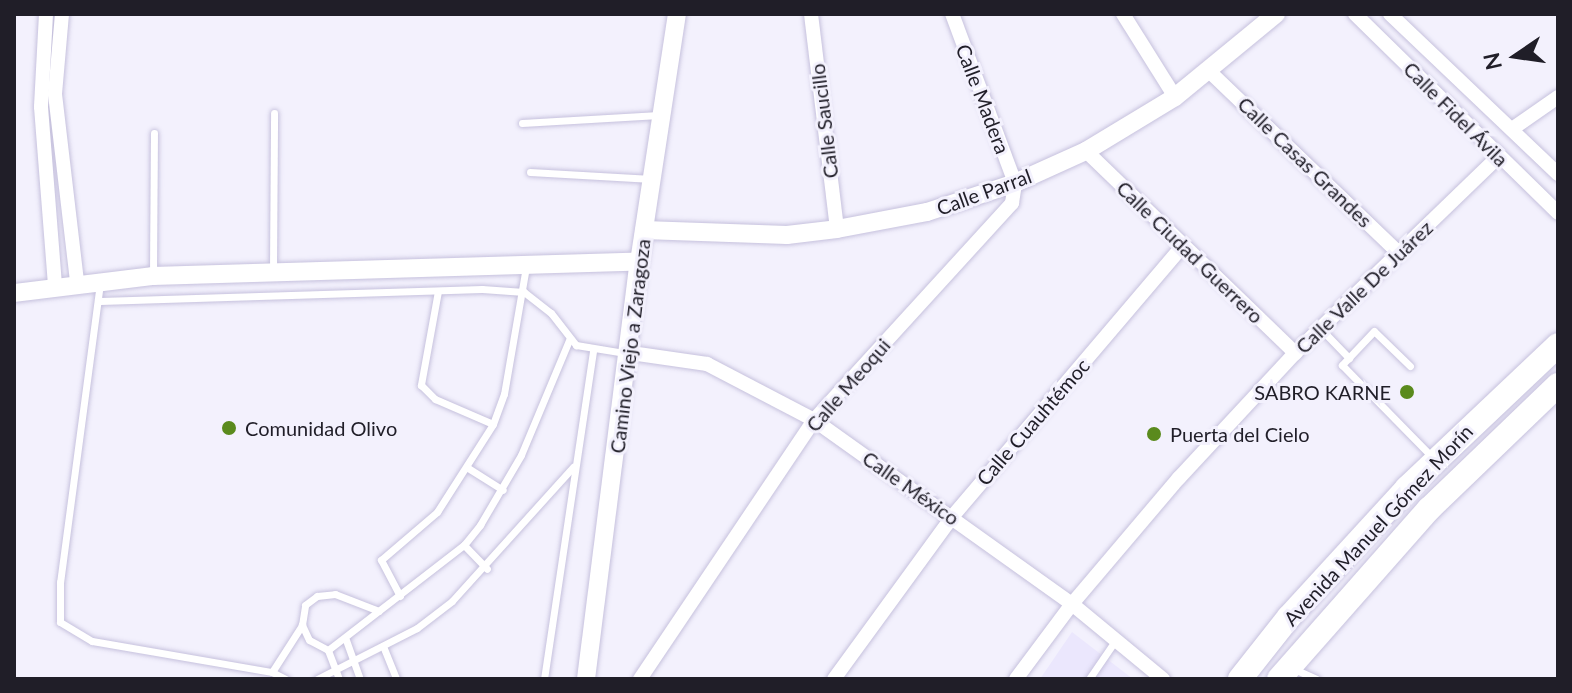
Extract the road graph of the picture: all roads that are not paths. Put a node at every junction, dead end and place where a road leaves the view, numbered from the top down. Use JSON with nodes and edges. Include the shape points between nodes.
{"nodes":[{"id":1,"x":46,"y":14,"type":"edge"},
{"id":2,"x":62,"y":14,"type":"edge"},
{"id":3,"x":677,"y":14,"type":"edge"},
{"id":4,"x":811,"y":14,"type":"edge"},
{"id":5,"x":952,"y":14,"type":"edge"},
{"id":6,"x":1123,"y":14,"type":"edge"},
{"id":7,"x":1276,"y":14,"type":"edge"},
{"id":8,"x":1355,"y":14,"type":"edge"},
{"id":9,"x":1390,"y":14,"type":"edge"},
{"id":10,"x":1210,"y":72,"type":"junction"},
{"id":11,"x":1175,"y":97,"type":"junction"},
{"id":12,"x":1558,"y":97,"type":"edge"},
{"id":13,"x":274,"y":113,"type":"dead end"},
{"id":14,"x":662,"y":115,"type":"junction"},
{"id":15,"x":522,"y":123,"type":"dead end"},
{"id":16,"x":1512,"y":129,"type":"junction"},
{"id":17,"x":154,"y":133,"type":"dead end"},
{"id":18,"x":1086,"y":151,"type":"junction"},
{"id":19,"x":1499,"y":156,"type":"junction"},
{"id":20,"x":530,"y":172,"type":"dead end"},
{"id":21,"x":1558,"y":174,"type":"edge"},
{"id":22,"x":652,"y":179,"type":"junction"},
{"id":23,"x":1015,"y":183,"type":"junction"},
{"id":24,"x":1558,"y":213,"type":"edge"},
{"id":25,"x":837,"y":229,"type":"junction"},
{"id":26,"x":644,"y":230,"type":"junction"},
{"id":27,"x":1182,"y":247,"type":"junction"},
{"id":28,"x":1399,"y":253,"type":"junction"},
{"id":29,"x":639,"y":262,"type":"junction"},
{"id":30,"x":526,"y":264,"type":"junction"},
{"id":31,"x":273,"y":272,"type":"junction"},
{"id":32,"x":153,"y":276,"type":"junction"},
{"id":33,"x":100,"y":280,"type":"junction"},
{"id":34,"x":77,"y":282,"type":"junction"},
{"id":35,"x":55,"y":286,"type":"junction"},
{"id":36,"x":438,"y":291,"type":"junction"},
{"id":37,"x":524,"y":292,"type":"junction"},
{"id":38,"x":14,"y":293,"type":"edge"},
{"id":39,"x":100,"y":301,"type":"junction"},
{"id":40,"x":1320,"y":328,"type":"junction"},
{"id":41,"x":569,"y":340,"type":"junction"},
{"id":42,"x":1558,"y":345,"type":"edge"},
{"id":43,"x":593,"y":351,"type":"junction"},
{"id":44,"x":631,"y":353,"type":"junction"},
{"id":45,"x":1295,"y":353,"type":"junction"},
{"id":46,"x":1349,"y":358,"type":"junction"},
{"id":47,"x":1410,"y":366,"type":"dead end"},
{"id":48,"x":1558,"y":385,"type":"edge"},
{"id":49,"x":814,"y":420,"type":"junction"},
{"id":50,"x":493,"y":424,"type":"junction"},
{"id":51,"x":1435,"y":460,"type":"junction"},
{"id":52,"x":573,"y":467,"type":"junction"},
{"id":53,"x":468,"y":468,"type":"junction"},
{"id":54,"x":503,"y":490,"type":"junction"},
{"id":55,"x":952,"y":517,"type":"junction"},
{"id":56,"x":464,"y":545,"type":"junction"},
{"id":57,"x":487,"y":569,"type":"junction"},
{"id":58,"x":400,"y":596,"type":"junction"},
{"id":59,"x":1072,"y":604,"type":"junction"},
{"id":60,"x":379,"y":611,"type":"junction"},
{"id":61,"x":302,"y":625,"type":"junction"},
{"id":62,"x":346,"y":640,"type":"junction"},
{"id":63,"x":1115,"y":640,"type":"junction"},
{"id":64,"x":383,"y":646,"type":"junction"},
{"id":65,"x":328,"y":650,"type":"junction"},
{"id":66,"x":353,"y":661,"type":"junction"},
{"id":67,"x":336,"y":669,"type":"junction"},
{"id":68,"x":272,"y":672,"type":"junction"},
{"id":69,"x":1283,"y":673,"type":"edge"},
{"id":70,"x":286,"y":679,"type":"edge"},
{"id":71,"x":317,"y":679,"type":"edge"},
{"id":72,"x":339,"y":679,"type":"edge"},
{"id":73,"x":360,"y":679,"type":"edge"},
{"id":74,"x":396,"y":679,"type":"edge"},
{"id":75,"x":544,"y":679,"type":"edge"},
{"id":76,"x":586,"y":679,"type":"edge"},
{"id":77,"x":640,"y":679,"type":"edge"},
{"id":78,"x":834,"y":679,"type":"edge"},
{"id":79,"x":1016,"y":679,"type":"edge"},
{"id":80,"x":1089,"y":679,"type":"edge"},
{"id":81,"x":1163,"y":679,"type":"edge"},
{"id":82,"x":1240,"y":679,"type":"edge"},
{"id":83,"x":1316,"y":679,"type":"edge"}],
"edges":[{"from":1,"to":35,"type":"street","via":[[41,107]]},
{"from":2,"to":34,"type":"street","via":[[55,94]]},
{"from":3,"to":14,"type":"street","name":"Camino Viejo a Zaragoza"},
{"from":4,"to":25,"type":"street","name":"Calle Saucillo"},
{"from":5,"to":23,"type":"street","name":"Calle Madera"},
{"from":6,"to":11,"type":"street"},
{"from":7,"to":10,"type":"street","name":"Calle Parral"},
{"from":8,"to":19,"type":"street","name":"Calle Fidel Ávila"},
{"from":9,"to":16,"type":"street","name":"Calle Fidel Ávila"},
{"from":10,"to":11,"type":"street","name":"Calle Parral"},
{"from":10,"to":28,"type":"street","name":"Calle Casas Grandes"},
{"from":11,"to":18,"type":"street","name":"Calle Parral"},
{"from":12,"to":16,"type":"street"},
{"from":13,"to":31,"type":"lane"},
{"from":14,"to":15,"type":"lane"},
{"from":14,"to":22,"type":"street","name":"Camino Viejo a Zaragoza"},
{"from":16,"to":21,"type":"street","name":"Calle Fidel Ávila"},
{"from":17,"to":32,"type":"lane"},
{"from":18,"to":23,"type":"street","name":"Calle Parral"},
{"from":18,"to":27,"type":"street","name":"Calle Ciudad Guerrero"},
{"from":19,"to":24,"type":"street","name":"Calle Fidel Ávila"},
{"from":19,"to":28,"type":"street","name":"Calle Valle De Juárez"},
{"from":20,"to":22,"type":"lane"},
{"from":22,"to":26,"type":"street","name":"Camino Viejo a Zaragoza"},
{"from":23,"to":25,"type":"street","name":"Calle Parral","via":[[927,212]]},
{"from":23,"to":49,"type":"street","name":"Calle Meoqui","via":[[1005,215]]},
{"from":25,"to":26,"type":"street","name":"Calle Parral","via":[[787,235]]},
{"from":26,"to":29,"type":"street","name":"Camino Viejo a Zaragoza"},
{"from":27,"to":45,"type":"street","name":"Calle Ciudad Guerrero"},
{"from":27,"to":55,"type":"street","name":"Calle Cuauhtémoc"},
{"from":28,"to":40,"type":"street","name":"Calle Valle De Juárez"},
{"from":29,"to":30,"type":"street"},
{"from":29,"to":44,"type":"street","name":"Camino Viejo a Zaragoza"},
{"from":30,"to":31,"type":"street"},
{"from":30,"to":37,"type":"lane"},
{"from":31,"to":32,"type":"street"},
{"from":32,"to":33,"type":"street"},
{"from":33,"to":34,"type":"street"},
{"from":33,"to":39,"type":"lane"},
{"from":34,"to":35,"type":"street"},
{"from":35,"to":38,"type":"street"},
{"from":36,"to":37,"type":"lane"},
{"from":36,"to":39,"type":"lane"},
{"from":36,"to":50,"type":"lane","via":[[421,385],[435,399]]},
{"from":37,"to":41,"type":"lane","via":[[551,313]]},
{"from":37,"to":50,"type":"lane"},
{"from":39,"to":68,"type":"lane","via":[[60,582],[60,622],[92,641]]},
{"from":40,"to":45,"type":"street","name":"Calle Valle De Juárez"},
{"from":40,"to":46,"type":"lane"},
{"from":41,"to":43,"type":"lane"},
{"from":41,"to":54,"type":"lane"},
{"from":42,"to":51,"type":"main road","name":"Avenida Manuel Gómez Morín"},
{"from":43,"to":44,"type":"lane"},
{"from":43,"to":52,"type":"lane"},
{"from":44,"to":49,"type":"street","name":"Calle México","via":[[707,364]]},
{"from":44,"to":76,"type":"street","name":"Camino Viejo a Zaragoza"},
{"from":45,"to":59,"type":"street","name":"Calle Valle De Juárez"},
{"from":46,"to":47,"type":"lane","via":[[1374,331]]},
{"from":46,"to":51,"type":"lane","via":[[1342,365]]},
{"from":48,"to":69,"type":"main road","name":"Avenida Manuel Gómez Morín","via":[[1429,509]]},
{"from":49,"to":55,"type":"street","name":"Calle México"},
{"from":49,"to":77,"type":"street","name":"Calle Meoqui"},
{"from":50,"to":53,"type":"lane"},
{"from":51,"to":82,"type":"main road","name":"Avenida Manuel Gómez Morín","via":[[1289,617]]},
{"from":52,"to":57,"type":"lane"},
{"from":52,"to":75,"type":"lane"},
{"from":53,"to":54,"type":"lane"},
{"from":53,"to":58,"type":"lane","via":[[422,528],[381,560]]},
{"from":54,"to":56,"type":"lane"},
{"from":55,"to":59,"type":"street","name":"Calle México"},
{"from":55,"to":78,"type":"street","name":"Calle Cuauhtémoc"},
{"from":56,"to":57,"type":"lane"},
{"from":56,"to":58,"type":"lane"},
{"from":57,"to":64,"type":"lane","via":[[452,601]]},
{"from":58,"to":60,"type":"lane"},
{"from":59,"to":63,"type":"street","name":"Calle México"},
{"from":59,"to":79,"type":"street","name":"Calle Valle De Juárez"},
{"from":60,"to":61,"type":"lane","via":[[335,594],[317,596],[305,605]]},
{"from":60,"to":62,"type":"lane"},
{"from":61,"to":65,"type":"lane","via":[[309,640]]},
{"from":61,"to":68,"type":"lane"},
{"from":62,"to":65,"type":"lane"},
{"from":62,"to":66,"type":"lane"},
{"from":63,"to":80,"type":"lane"},
{"from":63,"to":81,"type":"street","name":"Calle México"},
{"from":64,"to":66,"type":"lane"},
{"from":64,"to":74,"type":"lane"},
{"from":65,"to":67,"type":"lane"},
{"from":66,"to":67,"type":"lane"},
{"from":66,"to":73,"type":"lane"},
{"from":67,"to":71,"type":"lane"},
{"from":67,"to":72,"type":"lane"},
{"from":68,"to":70,"type":"lane"},
{"from":69,"to":83,"type":"lane"}]}
